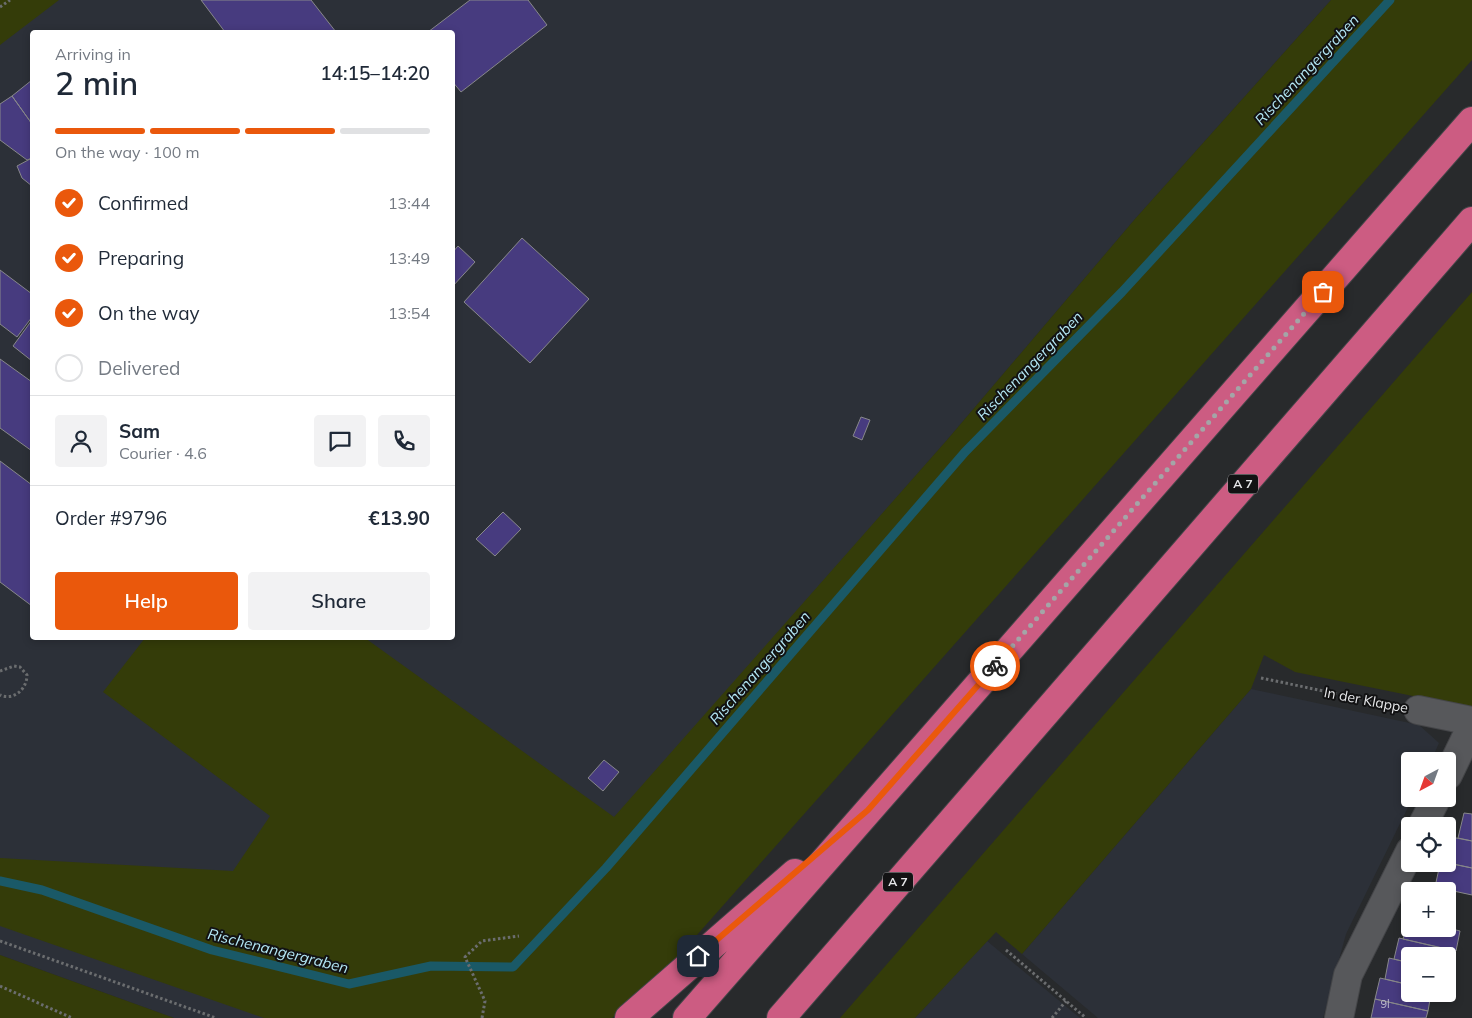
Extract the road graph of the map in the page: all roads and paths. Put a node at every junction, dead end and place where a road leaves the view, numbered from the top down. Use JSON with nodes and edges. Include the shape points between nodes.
{"nodes":[{"id":1,"x":10,"y":0,"type":"edge"},
{"id":2,"x":0,"y":7,"type":"edge"},
{"id":3,"x":1472,"y":121,"type":"edge"},
{"id":4,"x":1472,"y":221,"type":"edge"},
{"id":5,"x":0,"y":671,"type":"edge"},
{"id":6,"x":1260,"y":678,"type":"dead end"},
{"id":7,"x":0,"y":695,"type":"edge"},
{"id":8,"x":1418,"y":710,"type":"joint"},
{"id":9,"x":1472,"y":721,"type":"edge"},
{"id":10,"x":1472,"y":725,"type":"edge"},
{"id":11,"x":1456,"y":758,"type":"edge"},
{"id":12,"x":868,"y":810,"type":"junction"},
{"id":13,"x":1401,"y":868,"type":"edge"},
{"id":14,"x":519,"y":936,"type":"dead end"},
{"id":15,"x":0,"y":941,"type":"edge"},
{"id":16,"x":1006,"y":950,"type":"dead end"},
{"id":17,"x":0,"y":986,"type":"edge"},
{"id":18,"x":1066,"y":1001,"type":"junction"},
{"id":19,"x":72,"y":1018,"type":"edge"},
{"id":20,"x":216,"y":1018,"type":"edge"},
{"id":21,"x":482,"y":1018,"type":"edge"},
{"id":22,"x":629,"y":1018,"type":"edge"},
{"id":23,"x":687,"y":1018,"type":"edge"},
{"id":24,"x":781,"y":1018,"type":"edge"},
{"id":25,"x":1052,"y":1018,"type":"edge"},
{"id":26,"x":1086,"y":1018,"type":"edge"},
{"id":27,"x":1339,"y":1018,"type":"edge"}],
"edges":[{"from":1,"to":2,"type":"path"},
{"from":3,"to":12,"type":"highway"},
{"from":4,"to":24,"type":"highway","number":"A 7"},
{"from":5,"to":7,"type":"path","via":[[20,666],[28,675],[27,683],[18,694]]},
{"from":6,"to":8,"type":"path","name":"In der Klappe"},
{"from":8,"to":9,"type":"lane","name":"In der Klappe"},
{"from":10,"to":11,"type":"lane"},
{"from":12,"to":22,"type":"highway"},
{"from":12,"to":23,"type":"highway"},
{"from":13,"to":27,"type":"lane","via":[[1348,975]]},
{"from":14,"to":21,"type":"path","via":[[482,942],[465,957],[485,1001]]},
{"from":15,"to":20,"type":"path"},
{"from":16,"to":18,"type":"path"},
{"from":17,"to":19,"type":"path"},
{"from":18,"to":25,"type":"path"},
{"from":18,"to":26,"type":"path"}]}
